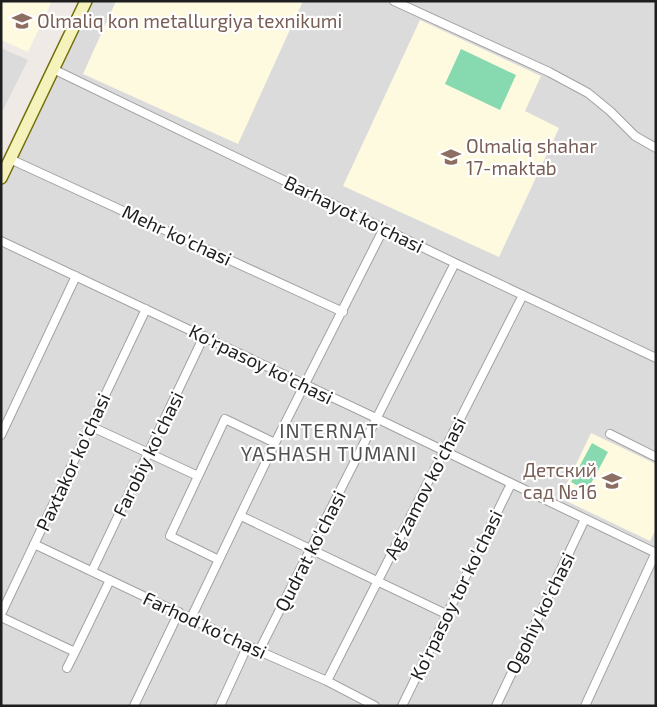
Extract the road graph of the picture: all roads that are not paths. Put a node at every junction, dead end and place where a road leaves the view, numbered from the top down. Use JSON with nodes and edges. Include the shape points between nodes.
{"nodes":[{"id":1,"x":86,"y":1,"type":"edge"},
{"id":2,"x":394,"y":1,"type":"edge"},
{"id":3,"x":53,"y":69,"type":"junction"},
{"id":4,"x":656,"y":148,"type":"edge"},
{"id":5,"x":10,"y":159,"type":"junction"},
{"id":6,"x":1,"y":178,"type":"edge"},
{"id":7,"x":384,"y":228,"type":"junction"},
{"id":8,"x":1,"y":241,"type":"edge"},
{"id":9,"x":455,"y":263,"type":"junction"},
{"id":10,"x":76,"y":276,"type":"junction"},
{"id":11,"x":523,"y":295,"type":"junction"},
{"id":12,"x":146,"y":309,"type":"junction"},
{"id":13,"x":343,"y":312,"type":"junction"},
{"id":14,"x":204,"y":336,"type":"junction"},
{"id":15,"x":656,"y":358,"type":"edge"},
{"id":16,"x":305,"y":385,"type":"junction"},
{"id":17,"x":376,"y":418,"type":"junction"},
{"id":18,"x":90,"y":426,"type":"junction"},
{"id":19,"x":610,"y":434,"type":"dead end"},
{"id":20,"x":1,"y":435,"type":"edge"},
{"id":21,"x":276,"y":443,"type":"junction"},
{"id":22,"x":444,"y":452,"type":"junction"},
{"id":23,"x":149,"y":454,"type":"junction"},
{"id":24,"x":656,"y":457,"type":"edge"},
{"id":25,"x":198,"y":476,"type":"junction"},
{"id":26,"x":510,"y":484,"type":"junction"},
{"id":27,"x":241,"y":516,"type":"junction"},
{"id":28,"x":585,"y":520,"type":"junction"},
{"id":29,"x":34,"y":544,"type":"junction"},
{"id":30,"x":312,"y":549,"type":"junction"},
{"id":31,"x":656,"y":553,"type":"edge"},
{"id":32,"x":219,"y":560,"type":"junction"},
{"id":33,"x":92,"y":571,"type":"junction"},
{"id":34,"x":110,"y":580,"type":"junction"},
{"id":35,"x":378,"y":582,"type":"junction"},
{"id":36,"x":179,"y":612,"type":"junction"},
{"id":37,"x":446,"y":614,"type":"junction"},
{"id":38,"x":1,"y":616,"type":"edge"},
{"id":39,"x":191,"y":618,"type":"junction"},
{"id":40,"x":248,"y":645,"type":"junction"},
{"id":41,"x":259,"y":651,"type":"junction"},
{"id":42,"x":75,"y":652,"type":"junction"},
{"id":43,"x":67,"y":668,"type":"dead end"},
{"id":44,"x":327,"y":681,"type":"junction"},
{"id":45,"x":134,"y":706,"type":"edge"},
{"id":46,"x":220,"y":706,"type":"edge"},
{"id":47,"x":375,"y":706,"type":"edge"},
{"id":48,"x":402,"y":706,"type":"edge"},
{"id":49,"x":496,"y":706,"type":"edge"},
{"id":50,"x":585,"y":706,"type":"edge"}],
"edges":[{"from":1,"to":3,"type":"main road"},
{"from":2,"to":4,"type":"street","via":[[588,93],[635,136]]},
{"from":3,"to":5,"type":"main road"},
{"from":3,"to":7,"type":"street","name":"Barhayot ko'chasi"},
{"from":5,"to":6,"type":"main road"},
{"from":5,"to":13,"type":"street","name":"Mehr ko'chasi"},
{"from":7,"to":9,"type":"street","name":"Barhayot ko'chasi"},
{"from":7,"to":13,"type":"street"},
{"from":8,"to":10,"type":"street","name":"Ko‘rpasoy ko'chasi"},
{"from":9,"to":11,"type":"street","name":"Barhayot ko'chasi"},
{"from":9,"to":17,"type":"street","name":"Qudrat ko'chasi"},
{"from":10,"to":12,"type":"street","name":"Ko‘rpasoy ko'chasi"},
{"from":10,"to":20,"type":"street"},
{"from":11,"to":15,"type":"street","name":"Barhayot ko'chasi"},
{"from":11,"to":22,"type":"street","name":"Ag‘zamov ko'chasi"},
{"from":12,"to":14,"type":"street","name":"Ko‘rpasoy ko'chasi"},
{"from":12,"to":18,"type":"street","name":"Paxtakor ko'chasi"},
{"from":13,"to":16,"type":"street"},
{"from":14,"to":16,"type":"street","name":"Ko‘rpasoy ko'chasi"},
{"from":14,"to":23,"type":"street","name":"Farobiy ko'chasi"},
{"from":16,"to":17,"type":"street","name":"Ko‘rpasoy ko'chasi"},
{"from":16,"to":21,"type":"street"},
{"from":17,"to":22,"type":"street","name":"Ko‘rpasoy ko'chasi"},
{"from":17,"to":30,"type":"street","name":"Qudrat ko'chasi"},
{"from":18,"to":23,"type":"street"},
{"from":18,"to":29,"type":"street","name":"Paxtakor ko'chasi"},
{"from":19,"to":24,"type":"street"},
{"from":21,"to":25,"type":"street","via":[[226,419]]},
{"from":21,"to":27,"type":"street"},
{"from":22,"to":26,"type":"street","name":"Ko‘rpasoy ko'chasi"},
{"from":22,"to":35,"type":"street","name":"Ag‘zamov ko'chasi"},
{"from":23,"to":25,"type":"street"},
{"from":23,"to":33,"type":"street","name":"Farobiy ko'chasi"},
{"from":25,"to":32,"type":"street","via":[[170,536]]},
{"from":26,"to":28,"type":"street","name":"Ko‘rpasoy ko'chasi"},
{"from":26,"to":37,"type":"street","name":"Ko‘rpasoy tor ko'chasi"},
{"from":27,"to":30,"type":"street"},
{"from":27,"to":32,"type":"street"},
{"from":28,"to":31,"type":"street","name":"Ko‘rpasoy ko'chasi"},
{"from":28,"to":49,"type":"street","name":"Ogohiy ko'chasi"},
{"from":29,"to":33,"type":"street","name":"Farhod ko'chasi"},
{"from":29,"to":38,"type":"street","name":"Paxtakor ko'chasi"},
{"from":30,"to":35,"type":"street"},
{"from":30,"to":41,"type":"street","name":"Qudrat ko'chasi"},
{"from":31,"to":50,"type":"street"},
{"from":32,"to":39,"type":"street"},
{"from":33,"to":34,"type":"street","name":"Farhod ko'chasi"},
{"from":34,"to":36,"type":"street","name":"Farhod ko'chasi"},
{"from":34,"to":42,"type":"street"},
{"from":35,"to":37,"type":"street"},
{"from":35,"to":44,"type":"street","name":"Ag‘zamov ko'chasi"},
{"from":36,"to":39,"type":"street","name":"Farhod ko'chasi"},
{"from":36,"to":45,"type":"street"},
{"from":37,"to":48,"type":"street","name":"Ko‘rpasoy tor ko'chasi"},
{"from":38,"to":42,"type":"street"},
{"from":39,"to":40,"type":"street","name":"Farhod ko'chasi"},
{"from":40,"to":41,"type":"street","name":"Farhod ko'chasi"},
{"from":40,"to":46,"type":"street"},
{"from":41,"to":44,"type":"street","name":"Farhod ko'chasi"},
{"from":42,"to":43,"type":"street"},
{"from":44,"to":47,"type":"street","name":"Farhod ko'chasi"}]}
